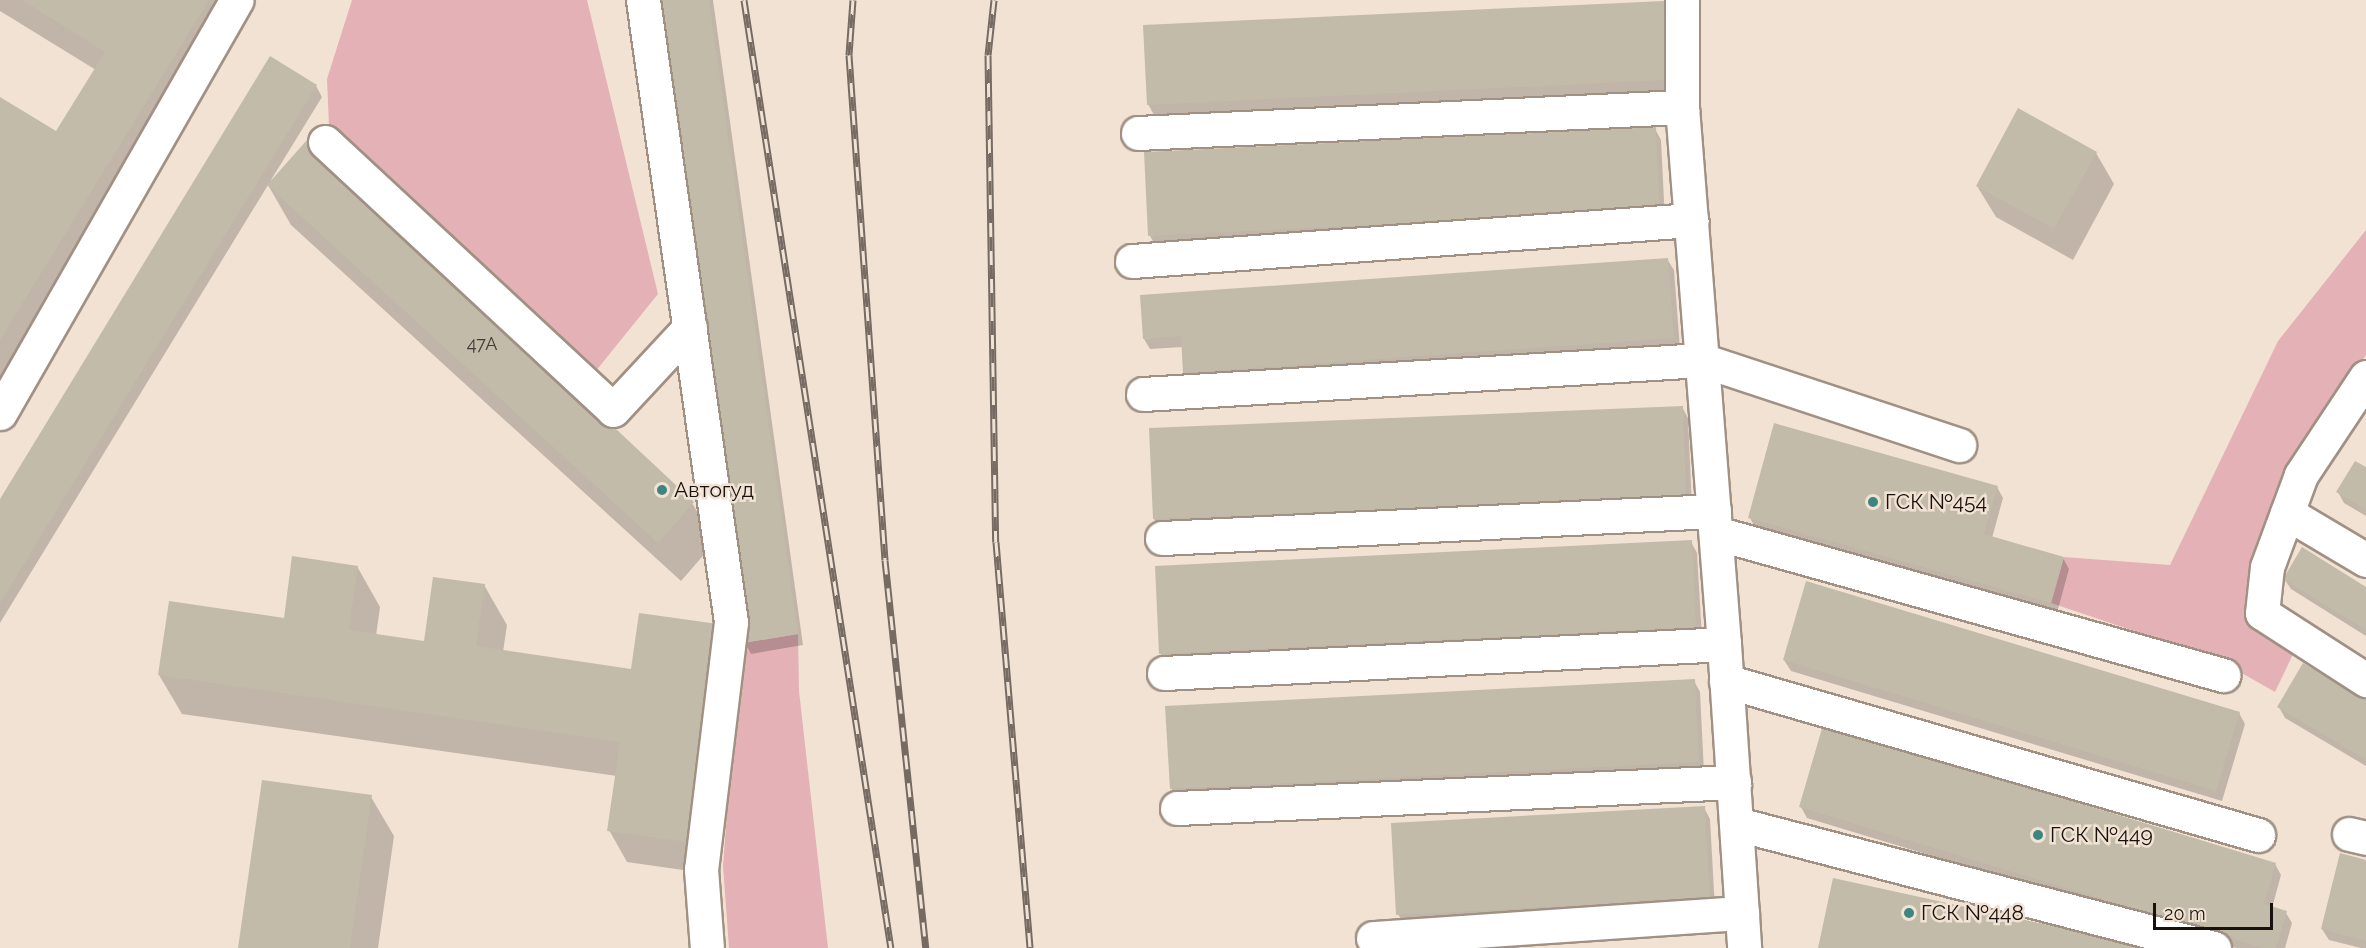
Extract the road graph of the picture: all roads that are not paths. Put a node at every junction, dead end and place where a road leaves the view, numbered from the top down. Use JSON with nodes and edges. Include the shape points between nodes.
{"nodes":[{"id":1,"x":237,"y":0,"type":"edge"},
{"id":2,"x":643,"y":0,"type":"edge"},
{"id":3,"x":1683,"y":0,"type":"edge"},
{"id":4,"x":1682,"y":107,"type":"junction"},
{"id":5,"x":1138,"y":133,"type":"dead end"},
{"id":6,"x":325,"y":142,"type":"dead end"},
{"id":7,"x":1690,"y":220,"type":"junction"},
{"id":8,"x":1132,"y":261,"type":"dead end"},
{"id":9,"x":690,"y":327,"type":"junction"},
{"id":10,"x":1702,"y":360,"type":"junction"},
{"id":11,"x":1143,"y":394,"type":"dead end"},
{"id":12,"x":2361,"y":394,"type":"edge"},
{"id":13,"x":0,"y":412,"type":"edge"},
{"id":14,"x":1959,"y":446,"type":"dead end"},
{"id":15,"x":2287,"y":513,"type":"junction"},
{"id":16,"x":1715,"y":522,"type":"junction"},
{"id":17,"x":1162,"y":538,"type":"dead end"},
{"id":18,"x":2366,"y":560,"type":"edge"},
{"id":19,"x":1724,"y":644,"type":"junction"},
{"id":20,"x":1164,"y":673,"type":"dead end"},
{"id":21,"x":2223,"y":675,"type":"dead end"},
{"id":22,"x":2366,"y":680,"type":"edge"},
{"id":23,"x":1726,"y":681,"type":"junction"},
{"id":24,"x":1734,"y":782,"type":"junction"},
{"id":25,"x":1177,"y":808,"type":"dead end"},
{"id":26,"x":1737,"y":824,"type":"junction"},
{"id":27,"x":2258,"y":835,"type":"dead end"},
{"id":28,"x":1742,"y":913,"type":"junction"},
{"id":29,"x":1373,"y":938,"type":"dead end"},
{"id":30,"x":707,"y":948,"type":"edge"},
{"id":31,"x":1744,"y":948,"type":"edge"},
{"id":32,"x":2214,"y":948,"type":"edge"}],
"edges":[{"from":1,"to":13,"type":"lane"},
{"from":2,"to":9,"type":"lane"},
{"from":3,"to":4,"type":"lane"},
{"from":4,"to":5,"type":"lane"},
{"from":4,"to":7,"type":"lane"},
{"from":6,"to":9,"type":"lane","via":[[614,410]]},
{"from":7,"to":8,"type":"lane"},
{"from":7,"to":10,"type":"lane"},
{"from":9,"to":30,"type":"lane","via":[[731,622],[701,869]]},
{"from":10,"to":11,"type":"lane"},
{"from":10,"to":14,"type":"lane"},
{"from":10,"to":16,"type":"lane"},
{"from":12,"to":15,"type":"lane","via":[[2301,476]]},
{"from":15,"to":18,"type":"lane"},
{"from":15,"to":22,"type":"lane","via":[[2267,567],[2262,613]]},
{"from":16,"to":17,"type":"lane"},
{"from":16,"to":19,"type":"lane"},
{"from":16,"to":21,"type":"lane"},
{"from":19,"to":20,"type":"lane"},
{"from":19,"to":23,"type":"lane"},
{"from":23,"to":24,"type":"lane"},
{"from":23,"to":27,"type":"lane"},
{"from":24,"to":25,"type":"lane"},
{"from":24,"to":26,"type":"lane"},
{"from":26,"to":28,"type":"lane"},
{"from":26,"to":32,"type":"lane"},
{"from":28,"to":29,"type":"lane"},
{"from":28,"to":31,"type":"lane"}]}
